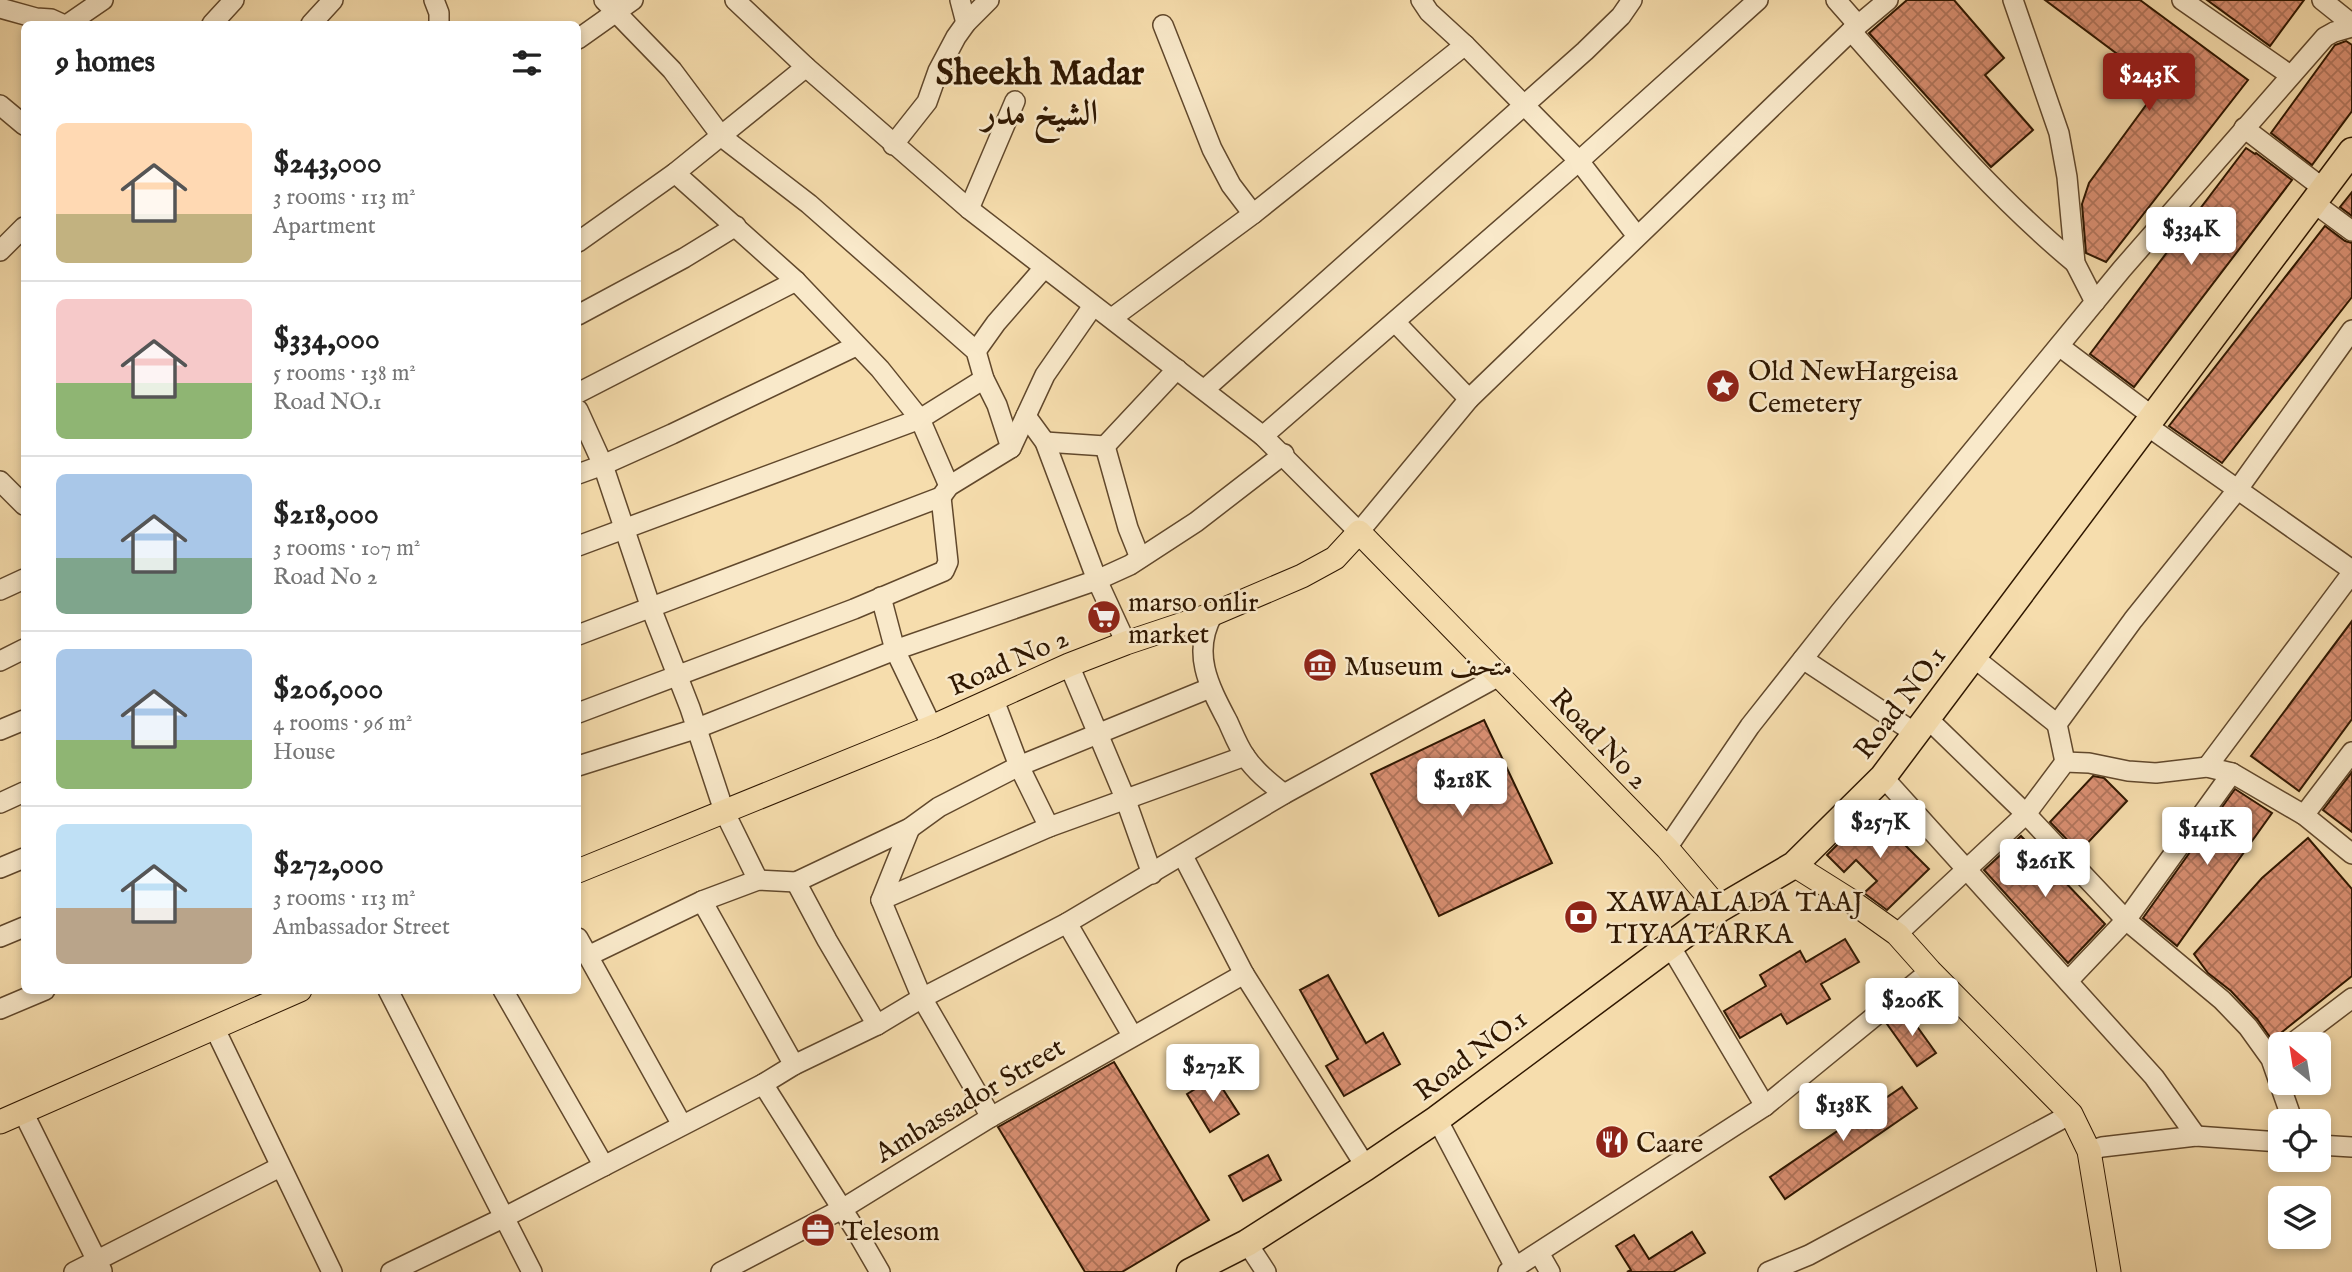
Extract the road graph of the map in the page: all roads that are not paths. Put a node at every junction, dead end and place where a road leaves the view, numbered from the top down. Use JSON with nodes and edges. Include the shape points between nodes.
{"nodes":[{"id":1,"x":103,"y":0,"type":"edge"},
{"id":2,"x":234,"y":0,"type":"edge"},
{"id":3,"x":333,"y":0,"type":"edge"},
{"id":4,"x":434,"y":0,"type":"edge"},
{"id":5,"x":735,"y":0,"type":"edge"},
{"id":6,"x":960,"y":0,"type":"edge"},
{"id":7,"x":989,"y":0,"type":"edge"},
{"id":8,"x":1421,"y":0,"type":"edge"},
{"id":9,"x":1632,"y":0,"type":"edge"},
{"id":10,"x":1758,"y":0,"type":"edge"},
{"id":11,"x":1836,"y":0,"type":"edge"},
{"id":12,"x":1888,"y":0,"type":"edge"},
{"id":13,"x":2012,"y":0,"type":"edge"},
{"id":14,"x":2182,"y":0,"type":"edge"},
{"id":15,"x":2322,"y":0,"type":"edge"},
{"id":16,"x":618,"y":4,"type":"edge"},
{"id":17,"x":0,"y":8,"type":"edge"},
{"id":18,"x":57,"y":17,"type":"edge"},
{"id":19,"x":215,"y":21,"type":"edge"},
{"id":20,"x":314,"y":21,"type":"edge"},
{"id":21,"x":439,"y":21,"type":"edge"},
{"id":22,"x":967,"y":23,"type":"junction"},
{"id":23,"x":1163,"y":24,"type":"dead end"},
{"id":24,"x":2352,"y":26,"type":"edge"},
{"id":25,"x":1854,"y":28,"type":"junction"},
{"id":26,"x":581,"y":36,"type":"edge"},
{"id":27,"x":1465,"y":44,"type":"junction"},
{"id":28,"x":806,"y":67,"type":"junction"},
{"id":29,"x":2290,"y":75,"type":"junction"},
{"id":30,"x":1015,"y":101,"type":"dead end"},
{"id":31,"x":1523,"y":104,"type":"junction"},
{"id":32,"x":0,"y":105,"type":"edge"},
{"id":33,"x":21,"y":122,"type":"edge"},
{"id":34,"x":2244,"y":128,"type":"junction"},
{"id":35,"x":722,"y":136,"type":"junction"},
{"id":36,"x":893,"y":145,"type":"junction"},
{"id":37,"x":2352,"y":151,"type":"edge"},
{"id":38,"x":1579,"y":161,"type":"junction"},
{"id":39,"x":675,"y":173,"type":"junction"},
{"id":40,"x":2319,"y":196,"type":"junction"},
{"id":41,"x":969,"y":209,"type":"junction"},
{"id":42,"x":1253,"y":214,"type":"junction"},
{"id":43,"x":736,"y":226,"type":"junction"},
{"id":44,"x":21,"y":230,"type":"edge"},
{"id":45,"x":2352,"y":231,"type":"edge"},
{"id":46,"x":1637,"y":236,"type":"junction"},
{"id":47,"x":581,"y":240,"type":"edge"},
{"id":48,"x":0,"y":251,"type":"edge"},
{"id":49,"x":2075,"y":263,"type":"junction"},
{"id":50,"x":1044,"y":268,"type":"junction"},
{"id":51,"x":796,"y":281,"type":"junction"},
{"id":52,"x":2095,"y":302,"type":"junction"},
{"id":53,"x":1093,"y":306,"type":"junction"},
{"id":54,"x":581,"y":313,"type":"edge"},
{"id":55,"x":1112,"y":318,"type":"junction"},
{"id":56,"x":1395,"y":322,"type":"junction"},
{"id":57,"x":2352,"y":330,"type":"edge"},
{"id":58,"x":856,"y":346,"type":"junction"},
{"id":59,"x":2059,"y":346,"type":"junction"},
{"id":60,"x":976,"y":352,"type":"junction"},
{"id":61,"x":1177,"y":369,"type":"junction"},
{"id":62,"x":984,"y":379,"type":"junction"},
{"id":63,"x":1205,"y":389,"type":"junction"},
{"id":64,"x":581,"y":391,"type":"edge"},
{"id":65,"x":1469,"y":399,"type":"junction"},
{"id":66,"x":1026,"y":416,"type":"junction"},
{"id":67,"x":581,"y":417,"type":"edge"},
{"id":68,"x":920,"y":419,"type":"junction"},
{"id":69,"x":2149,"y":421,"type":"junction"},
{"id":70,"x":1263,"y":436,"type":"junction"},
{"id":71,"x":1045,"y":442,"type":"junction"},
{"id":72,"x":1105,"y":446,"type":"junction"},
{"id":73,"x":1011,"y":448,"type":"junction"},
{"id":74,"x":1284,"y":454,"type":"junction"},
{"id":75,"x":603,"y":466,"type":"junction"},
{"id":76,"x":581,"y":473,"type":"edge"},
{"id":77,"x":0,"y":481,"type":"edge"},
{"id":78,"x":2238,"y":489,"type":"junction"},
{"id":79,"x":945,"y":491,"type":"junction"},
{"id":80,"x":21,"y":502,"type":"edge"},
{"id":81,"x":625,"y":528,"type":"junction"},
{"id":82,"x":1359,"y":532,"type":"junction"},
{"id":83,"x":581,"y":545,"type":"edge"},
{"id":84,"x":1140,"y":558,"type":"junction"},
{"id":85,"x":2352,"y":571,"type":"edge"},
{"id":86,"x":21,"y":580,"type":"edge"},
{"id":87,"x":1097,"y":580,"type":"junction"},
{"id":88,"x":0,"y":590,"type":"edge"},
{"id":89,"x":881,"y":597,"type":"junction"},
{"id":90,"x":651,"y":608,"type":"junction"},
{"id":91,"x":1213,"y":614,"type":"junction"},
{"id":92,"x":581,"y":634,"type":"edge"},
{"id":93,"x":1126,"y":642,"type":"junction"},
{"id":94,"x":21,"y":650,"type":"edge"},
{"id":95,"x":895,"y":650,"type":"junction"},
{"id":96,"x":1973,"y":657,"type":"junction"},
{"id":97,"x":1803,"y":659,"type":"junction"},
{"id":98,"x":0,"y":661,"type":"edge"},
{"id":99,"x":1069,"y":665,"type":"junction"},
{"id":100,"x":677,"y":675,"type":"junction"},
{"id":101,"x":1499,"y":676,"type":"junction"},
{"id":102,"x":1210,"y":688,"type":"junction"},
{"id":103,"x":993,"y":700,"type":"junction"},
{"id":104,"x":581,"y":712,"type":"edge"},
{"id":105,"x":21,"y":721,"type":"edge"},
{"id":106,"x":2057,"y":724,"type":"junction"},
{"id":107,"x":1921,"y":726,"type":"junction"},
{"id":108,"x":932,"y":727,"type":"junction"},
{"id":109,"x":695,"y":729,"type":"junction"},
{"id":110,"x":0,"y":730,"type":"edge"},
{"id":111,"x":1098,"y":733,"type":"junction"},
{"id":112,"x":2352,"y":752,"type":"edge"},
{"id":113,"x":1245,"y":756,"type":"junction"},
{"id":114,"x":2065,"y":762,"type":"junction"},
{"id":115,"x":581,"y":765,"type":"edge"},
{"id":116,"x":1019,"y":766,"type":"junction"},
{"id":117,"x":2207,"y":767,"type":"junction"},
{"id":118,"x":2232,"y":773,"type":"junction"},
{"id":119,"x":1883,"y":778,"type":"junction"},
{"id":120,"x":21,"y":793,"type":"edge"},
{"id":121,"x":1284,"y":794,"type":"junction"},
{"id":122,"x":1125,"y":798,"type":"junction"},
{"id":123,"x":0,"y":803,"type":"edge"},
{"id":124,"x":724,"y":811,"type":"junction"},
{"id":125,"x":2026,"y":814,"type":"junction"},
{"id":126,"x":2304,"y":815,"type":"junction"},
{"id":127,"x":1049,"y":827,"type":"junction"},
{"id":128,"x":910,"y":828,"type":"junction"},
{"id":129,"x":1667,"y":848,"type":"junction"},
{"id":130,"x":2352,"y":854,"type":"edge"},
{"id":131,"x":1183,"y":856,"type":"junction"},
{"id":132,"x":21,"y":859,"type":"edge"},
{"id":133,"x":1794,"y":865,"type":"junction"},
{"id":134,"x":0,"y":868,"type":"edge"},
{"id":135,"x":1968,"y":869,"type":"junction"},
{"id":136,"x":581,"y":870,"type":"edge"},
{"id":137,"x":1152,"y":874,"type":"junction"},
{"id":138,"x":758,"y":880,"type":"junction"},
{"id":139,"x":796,"y":882,"type":"junction"},
{"id":140,"x":881,"y":900,"type":"junction"},
{"id":141,"x":702,"y":901,"type":"junction"},
{"id":142,"x":1718,"y":909,"type":"junction"},
{"id":143,"x":2126,"y":920,"type":"junction"},
{"id":144,"x":1067,"y":923,"type":"junction"},
{"id":145,"x":21,"y":928,"type":"edge"},
{"id":146,"x":1897,"y":934,"type":"junction"},
{"id":147,"x":0,"y":937,"type":"edge"},
{"id":148,"x":581,"y":943,"type":"edge"},
{"id":149,"x":1669,"y":944,"type":"junction"},
{"id":150,"x":588,"y":956,"type":"junction"},
{"id":151,"x":1930,"y":971,"type":"junction"},
{"id":152,"x":1244,"y":974,"type":"junction"},
{"id":153,"x":2068,"y":981,"type":"junction"},
{"id":154,"x":36,"y":994,"type":"edge"},
{"id":155,"x":284,"y":994,"type":"edge"},
{"id":156,"x":390,"y":994,"type":"edge"},
{"id":157,"x":505,"y":994,"type":"edge"},
{"id":158,"x":922,"y":998,"type":"junction"},
{"id":159,"x":2352,"y":998,"type":"edge"},
{"id":160,"x":0,"y":1009,"type":"edge"},
{"id":161,"x":877,"y":1025,"type":"junction"},
{"id":162,"x":214,"y":1027,"type":"junction"},
{"id":163,"x":2307,"y":1032,"type":"edge"},
{"id":164,"x":1132,"y":1035,"type":"junction"},
{"id":165,"x":2268,"y":1047,"type":"edge"},
{"id":166,"x":794,"y":1065,"type":"junction"},
{"id":167,"x":763,"y":1084,"type":"junction"},
{"id":168,"x":1765,"y":1106,"type":"junction"},
{"id":169,"x":23,"y":1112,"type":"junction"},
{"id":170,"x":2071,"y":1114,"type":"junction"},
{"id":171,"x":991,"y":1117,"type":"junction"},
{"id":172,"x":1437,"y":1119,"type":"junction"},
{"id":173,"x":0,"y":1122,"type":"edge"},
{"id":174,"x":682,"y":1125,"type":"junction"},
{"id":175,"x":2196,"y":1136,"type":"junction"},
{"id":176,"x":2268,"y":1141,"type":"edge"},
{"id":177,"x":2331,"y":1146,"type":"edge"},
{"id":178,"x":2352,"y":1147,"type":"edge"},
{"id":179,"x":2089,"y":1151,"type":"junction"},
{"id":180,"x":604,"y":1166,"type":"junction"},
{"id":181,"x":280,"y":1167,"type":"junction"},
{"id":182,"x":1366,"y":1167,"type":"junction"},
{"id":183,"x":842,"y":1209,"type":"junction"},
{"id":184,"x":505,"y":1217,"type":"junction"},
{"id":185,"x":1247,"y":1243,"type":"junction"},
{"id":186,"x":1539,"y":1253,"type":"junction"},
{"id":187,"x":99,"y":1266,"type":"edge"},
{"id":188,"x":1511,"y":1270,"type":"edge"},
{"id":189,"x":74,"y":1272,"type":"edge"},
{"id":190,"x":332,"y":1272,"type":"edge"},
{"id":191,"x":391,"y":1272,"type":"edge"},
{"id":192,"x":531,"y":1272,"type":"edge"},
{"id":193,"x":721,"y":1272,"type":"edge"},
{"id":194,"x":880,"y":1272,"type":"edge"},
{"id":195,"x":1190,"y":1272,"type":"edge"},
{"id":196,"x":1266,"y":1272,"type":"edge"},
{"id":197,"x":1550,"y":1272,"type":"edge"},
{"id":198,"x":1768,"y":1272,"type":"edge"},
{"id":199,"x":2109,"y":1272,"type":"edge"}],
"edges":[{"from":1,"to":18,"type":"street"},
{"from":2,"to":19,"type":"street"},
{"from":3,"to":20,"type":"street"},
{"from":4,"to":21,"type":"street"},
{"from":5,"to":28,"type":"street"},
{"from":6,"to":22,"type":"street"},
{"from":7,"to":22,"type":"street"},
{"from":8,"to":27,"type":"street"},
{"from":9,"to":31,"type":"street","via":[[1594,42]]},
{"from":10,"to":38,"type":"street"},
{"from":11,"to":25,"type":"street"},
{"from":12,"to":25,"type":"street"},
{"from":13,"to":49,"type":"street","via":[[2059,133]]},
{"from":14,"to":29,"type":"street"},
{"from":15,"to":24,"type":"street"},
{"from":16,"to":26,"type":"street"},
{"from":16,"to":35,"type":"street"},
{"from":17,"to":18,"type":"street","via":[[36,18]]},
{"from":22,"to":36,"type":"street","via":[[944,59],[927,102]]},
{"from":23,"to":42,"type":"street","via":[[1212,149]]},
{"from":24,"to":29,"type":"street","via":[[2325,37]]},
{"from":25,"to":46,"type":"street"},
{"from":25,"to":49,"type":"street","via":[[1980,176]]},
{"from":27,"to":31,"type":"street"},
{"from":27,"to":42,"type":"street"},
{"from":28,"to":35,"type":"street"},
{"from":28,"to":36,"type":"street"},
{"from":29,"to":34,"type":"street"},
{"from":30,"to":41,"type":"street"},
{"from":31,"to":38,"type":"street"},
{"from":31,"to":63,"type":"street"},
{"from":32,"to":33,"type":"street"},
{"from":34,"to":40,"type":"street"},
{"from":34,"to":52,"type":"street"},
{"from":35,"to":39,"type":"street"},
{"from":35,"to":60,"type":"street","via":[[809,204]]},
{"from":36,"to":41,"type":"street"},
{"from":37,"to":40,"type":"highway","name":"Road NO.1"},
{"from":38,"to":46,"type":"street"},
{"from":38,"to":56,"type":"street"},
{"from":39,"to":43,"type":"street"},
{"from":39,"to":47,"type":"street"},
{"from":40,"to":45,"type":"street"},
{"from":40,"to":69,"type":"highway","name":"Road NO.1"},
{"from":41,"to":50,"type":"street"},
{"from":42,"to":55,"type":"street"},
{"from":43,"to":51,"type":"street"},
{"from":43,"to":54,"type":"street"},
{"from":44,"to":48,"type":"street"},
{"from":46,"to":65,"type":"street"},
{"from":49,"to":52,"type":"street"},
{"from":50,"to":53,"type":"street"},
{"from":50,"to":60,"type":"street"},
{"from":51,"to":58,"type":"street"},
{"from":51,"to":64,"type":"street"},
{"from":52,"to":59,"type":"street"},
{"from":53,"to":55,"type":"street"},
{"from":53,"to":66,"type":"street","via":[[1045,375]]},
{"from":55,"to":61,"type":"street"},
{"from":56,"to":65,"type":"street"},
{"from":56,"to":70,"type":"street"},
{"from":57,"to":78,"type":"street"},
{"from":58,"to":68,"type":"street"},
{"from":58,"to":75,"type":"street"},
{"from":59,"to":69,"type":"street"},
{"from":59,"to":97,"type":"street"},
{"from":60,"to":62,"type":"street"},
{"from":61,"to":63,"type":"street"},
{"from":61,"to":72,"type":"street"},
{"from":62,"to":68,"type":"street"},
{"from":62,"to":73,"type":"street"},
{"from":63,"to":70,"type":"street"},
{"from":65,"to":82,"type":"street"},
{"from":66,"to":71,"type":"street"},
{"from":66,"to":73,"type":"street"},
{"from":67,"to":75,"type":"street"},
{"from":68,"to":79,"type":"street"},
{"from":68,"to":81,"type":"street"},
{"from":69,"to":78,"type":"street"},
{"from":69,"to":96,"type":"highway","name":"Road NO.1"},
{"from":70,"to":74,"type":"street"},
{"from":71,"to":72,"type":"street"},
{"from":71,"to":87,"type":"street"},
{"from":72,"to":84,"type":"street"},
{"from":73,"to":79,"type":"street"},
{"from":74,"to":82,"type":"street"},
{"from":74,"to":84,"type":"street","via":[[1196,522]]},
{"from":75,"to":76,"type":"street"},
{"from":75,"to":81,"type":"street"},
{"from":77,"to":80,"type":"street"},
{"from":78,"to":85,"type":"street"},
{"from":78,"to":106,"type":"street"},
{"from":79,"to":89,"type":"street","via":[[947,567]]},
{"from":79,"to":90,"type":"street"},
{"from":81,"to":83,"type":"street"},
{"from":81,"to":90,"type":"street"},
{"from":82,"to":91,"type":"main road","name":"Road No 2","via":[[1335,558]]},
{"from":82,"to":101,"type":"main road","name":"Road No 2"},
{"from":84,"to":87,"type":"street"},
{"from":85,"to":117,"type":"street"},
{"from":86,"to":88,"type":"street"},
{"from":87,"to":93,"type":"street"},
{"from":87,"to":95,"type":"street"},
{"from":89,"to":95,"type":"street"},
{"from":89,"to":100,"type":"street"},
{"from":90,"to":92,"type":"street"},
{"from":90,"to":100,"type":"street"},
{"from":91,"to":93,"type":"main road","name":"Road No 2"},
{"from":91,"to":102,"type":"street","via":[[1203,643]]},
{"from":93,"to":99,"type":"main road","name":"Road No 2"},
{"from":94,"to":98,"type":"street"},
{"from":95,"to":108,"type":"street"},
{"from":95,"to":109,"type":"street"},
{"from":96,"to":106,"type":"street"},
{"from":96,"to":107,"type":"highway","name":"Road NO.1"},
{"from":97,"to":107,"type":"street"},
{"from":97,"to":129,"type":"street","via":[[1750,726]]},
{"from":99,"to":103,"type":"main road","name":"Road No 2"},
{"from":99,"to":111,"type":"street"},
{"from":100,"to":104,"type":"street"},
{"from":100,"to":109,"type":"street"},
{"from":101,"to":121,"type":"street"},
{"from":101,"to":129,"type":"main road","name":"Road No 2"},
{"from":102,"to":111,"type":"street"},
{"from":102,"to":113,"type":"street"},
{"from":103,"to":108,"type":"main road","name":"Road No 2"},
{"from":103,"to":116,"type":"street"},
{"from":105,"to":110,"type":"street"},
{"from":106,"to":114,"type":"street"},
{"from":107,"to":119,"type":"highway","name":"Road NO.1"},
{"from":107,"to":125,"type":"street"},
{"from":108,"to":124,"type":"main road","name":"Road No 2"},
{"from":109,"to":115,"type":"street"},
{"from":109,"to":124,"type":"street"},
{"from":111,"to":116,"type":"street"},
{"from":111,"to":122,"type":"street"},
{"from":112,"to":126,"type":"street"},
{"from":113,"to":121,"type":"street"},
{"from":113,"to":122,"type":"street"},
{"from":114,"to":117,"type":"street","via":[[2156,773]]},
{"from":114,"to":125,"type":"street"},
{"from":116,"to":127,"type":"street"},
{"from":116,"to":128,"type":"street","via":[[939,807]]},
{"from":117,"to":118,"type":"street"},
{"from":118,"to":126,"type":"street"},
{"from":118,"to":143,"type":"street"},
{"from":119,"to":133,"type":"highway","name":"Road NO.1"},
{"from":119,"to":135,"type":"street"},
{"from":120,"to":123,"type":"street"},
{"from":121,"to":131,"type":"street"},
{"from":122,"to":127,"type":"street"},
{"from":122,"to":137,"type":"street"},
{"from":124,"to":136,"type":"main road","name":"Road No 2"},
{"from":124,"to":138,"type":"street"},
{"from":125,"to":135,"type":"street"},
{"from":125,"to":143,"type":"street"},
{"from":126,"to":130,"type":"street"},
{"from":127,"to":140,"type":"street"},
{"from":128,"to":139,"type":"street"},
{"from":128,"to":140,"type":"street"},
{"from":129,"to":142,"type":"main road","name":"Road No 2"},
{"from":131,"to":137,"type":"street"},
{"from":131,"to":152,"type":"street"},
{"from":132,"to":134,"type":"street"},
{"from":133,"to":142,"type":"highway","name":"Road NO.1"},
{"from":133,"to":146,"type":"main road"},
{"from":135,"to":146,"type":"street"},
{"from":135,"to":153,"type":"street"},
{"from":137,"to":144,"type":"street"},
{"from":138,"to":139,"type":"street"},
{"from":138,"to":141,"type":"street"},
{"from":139,"to":161,"type":"street"},
{"from":140,"to":158,"type":"street"},
{"from":141,"to":150,"type":"street"},
{"from":141,"to":166,"type":"street"},
{"from":142,"to":149,"type":"highway","name":"Road NO.1"},
{"from":143,"to":153,"type":"street"},
{"from":143,"to":165,"type":"street","via":[[2222,1000]]},
{"from":144,"to":158,"type":"street"},
{"from":144,"to":164,"type":"street"},
{"from":145,"to":147,"type":"street"},
{"from":146,"to":151,"type":"main road"},
{"from":148,"to":150,"type":"street"},
{"from":149,"to":168,"type":"street"},
{"from":149,"to":172,"type":"highway","name":"Road NO.1"},
{"from":150,"to":174,"type":"street"},
{"from":151,"to":168,"type":"street"},
{"from":151,"to":170,"type":"main road"},
{"from":152,"to":164,"type":"street","name":"Ambassador Street"},
{"from":152,"to":182,"type":"street"},
{"from":153,"to":175,"type":"street","via":[[2154,1077]]},
{"from":154,"to":160,"type":"street"},
{"from":155,"to":162,"type":"main road"},
{"from":156,"to":184,"type":"street"},
{"from":157,"to":180,"type":"street"},
{"from":158,"to":161,"type":"street"},
{"from":158,"to":171,"type":"street"},
{"from":159,"to":163,"type":"street"},
{"from":161,"to":166,"type":"street"},
{"from":162,"to":169,"type":"main road"},
{"from":162,"to":181,"type":"street"},
{"from":164,"to":171,"type":"street","name":"Ambassador Street"},
{"from":166,"to":167,"type":"street"},
{"from":167,"to":174,"type":"street"},
{"from":167,"to":183,"type":"street"},
{"from":168,"to":186,"type":"street"},
{"from":169,"to":173,"type":"main road"},
{"from":169,"to":187,"type":"street"},
{"from":170,"to":179,"type":"main road"},
{"from":170,"to":198,"type":"street","via":[[1809,1255]]},
{"from":171,"to":183,"type":"street","name":"Ambassador Street"},
{"from":172,"to":182,"type":"highway","name":"Road NO.1"},
{"from":172,"to":188,"type":"street"},
{"from":174,"to":180,"type":"street"},
{"from":175,"to":176,"type":"street"},
{"from":175,"to":179,"type":"street"},
{"from":177,"to":178,"type":"street"},
{"from":179,"to":199,"type":"main road"},
{"from":180,"to":184,"type":"street"},
{"from":181,"to":187,"type":"street"},
{"from":181,"to":190,"type":"street"},
{"from":182,"to":185,"type":"highway","name":"Road NO.1"},
{"from":183,"to":193,"type":"street","name":"Ambassador Street"},
{"from":183,"to":194,"type":"street"},
{"from":184,"to":191,"type":"street"},
{"from":184,"to":192,"type":"street"},
{"from":185,"to":195,"type":"highway","name":"Road NO.1"},
{"from":185,"to":196,"type":"street"},
{"from":186,"to":188,"type":"street"},
{"from":186,"to":197,"type":"street"},
{"from":187,"to":189,"type":"street"}]}
